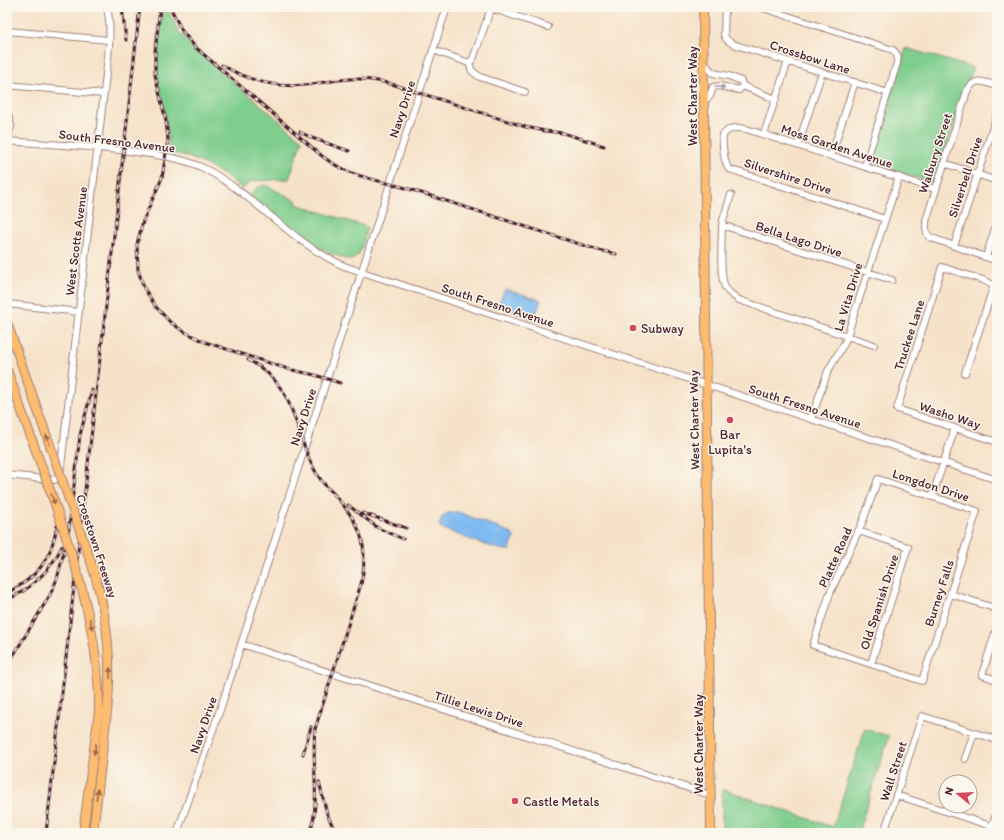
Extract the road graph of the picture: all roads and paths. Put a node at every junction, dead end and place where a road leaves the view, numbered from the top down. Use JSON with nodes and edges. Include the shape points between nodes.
{"nodes":[{"id":1,"x":107,"y":7,"type":"edge"},
{"id":2,"x":447,"y":7,"type":"edge"},
{"id":3,"x":703,"y":7,"type":"edge"},
{"id":4,"x":725,"y":7,"type":"edge"},
{"id":5,"x":760,"y":7,"type":"edge"},
{"id":6,"x":548,"y":27,"type":"dead end"},
{"id":7,"x":7,"y":31,"type":"edge"},
{"id":8,"x":110,"y":40,"type":"junction"},
{"id":9,"x":433,"y":50,"type":"junction"},
{"id":10,"x":788,"y":61,"type":"junction"},
{"id":11,"x":469,"y":63,"type":"junction"},
{"id":12,"x":704,"y":63,"type":"junction"},
{"id":13,"x":822,"y":72,"type":"junction"},
{"id":14,"x":855,"y":82,"type":"junction"},
{"id":15,"x":7,"y":85,"type":"edge"},
{"id":16,"x":743,"y":86,"type":"junction"},
{"id":17,"x":997,"y":86,"type":"edge"},
{"id":18,"x":525,"y":92,"type":"dead end"},
{"id":19,"x":888,"y":93,"type":"junction"},
{"id":20,"x":104,"y":94,"type":"junction"},
{"id":21,"x":776,"y":98,"type":"junction"},
{"id":22,"x":705,"y":101,"type":"junction"},
{"id":23,"x":7,"y":111,"type":"edge"},
{"id":24,"x":997,"y":115,"type":"edge"},
{"id":25,"x":731,"y":128,"type":"joint"},
{"id":26,"x":764,"y":134,"type":"junction"},
{"id":27,"x":7,"y":140,"type":"edge"},
{"id":28,"x":798,"y":145,"type":"junction"},
{"id":29,"x":98,"y":148,"type":"junction"},
{"id":30,"x":831,"y":156,"type":"junction"},
{"id":31,"x":944,"y":163,"type":"junction"},
{"id":32,"x":865,"y":166,"type":"junction"},
{"id":33,"x":978,"y":175,"type":"junction"},
{"id":34,"x":899,"y":177,"type":"junction"},
{"id":35,"x":997,"y":181,"type":"edge"},
{"id":36,"x":935,"y":189,"type":"junction"},
{"id":37,"x":731,"y":195,"type":"dead end"},
{"id":38,"x":885,"y":219,"type":"junction"},
{"id":39,"x":997,"y":222,"type":"edge"},
{"id":40,"x":722,"y":226,"type":"junction"},
{"id":41,"x":954,"y":246,"type":"junction"},
{"id":42,"x":986,"y":257,"type":"junction"},
{"id":43,"x":997,"y":261,"type":"edge"},
{"id":44,"x":361,"y":272,"type":"junction"},
{"id":45,"x":867,"y":272,"type":"junction"},
{"id":46,"x":892,"y":280,"type":"dead end"},
{"id":47,"x":995,"y":286,"type":"edge"},
{"id":48,"x":7,"y":304,"type":"edge"},
{"id":49,"x":79,"y":312,"type":"junction"},
{"id":50,"x":7,"y":323,"type":"edge"},
{"id":51,"x":848,"y":336,"type":"junction"},
{"id":52,"x":874,"y":344,"type":"dead end"},
{"id":53,"x":7,"y":370,"type":"edge"},
{"id":54,"x":966,"y":372,"type":"dead end"},
{"id":55,"x":706,"y":385,"type":"junction"},
{"id":56,"x":896,"y":409,"type":"joint"},
{"id":57,"x":811,"y":419,"type":"junction"},
{"id":58,"x":955,"y":428,"type":"junction"},
{"id":59,"x":997,"y":442,"type":"edge"},
{"id":60,"x":944,"y":462,"type":"junction"},
{"id":61,"x":7,"y":475,"type":"edge"},
{"id":62,"x":878,"y":479,"type":"joint"},
{"id":63,"x":997,"y":480,"type":"edge"},
{"id":64,"x":932,"y":497,"type":"junction"},
{"id":65,"x":977,"y":511,"type":"joint"},
{"id":66,"x":858,"y":531,"type":"junction"},
{"id":67,"x":950,"y":594,"type":"junction"},
{"id":68,"x":997,"y":609,"type":"edge"},
{"id":69,"x":997,"y":627,"type":"edge"},
{"id":70,"x":241,"y":644,"type":"junction"},
{"id":71,"x":871,"y":664,"type":"junction"},
{"id":72,"x":997,"y":680,"type":"edge"},
{"id":73,"x":103,"y":711,"type":"junction"},
{"id":74,"x":974,"y":733,"type":"junction"},
{"id":75,"x":997,"y":740,"type":"edge"},
{"id":76,"x":966,"y":759,"type":"dead end"},
{"id":77,"x":896,"y":795,"type":"junction"},
{"id":78,"x":710,"y":796,"type":"junction"},
{"id":79,"x":997,"y":811,"type":"edge"},
{"id":80,"x":995,"y":827,"type":"edge"},
{"id":81,"x":83,"y":833,"type":"edge"},
{"id":82,"x":93,"y":833,"type":"edge"},
{"id":83,"x":177,"y":833,"type":"edge"},
{"id":84,"x":711,"y":833,"type":"edge"},
{"id":85,"x":884,"y":833,"type":"edge"}],
"edges":[{"from":1,"to":8,"type":"street","name":"West Scotts Avenue"},
{"from":2,"to":9,"type":"street","name":"Navy Drive"},
{"from":3,"to":12,"type":"highway","name":"West Charter Way"},
{"from":4,"to":10,"type":"street","name":"Crossbow Lane","via":[[724,35],[727,40]]},
{"from":5,"to":19,"type":"street","via":[[893,50],[898,55]]},
{"from":6,"to":11,"type":"street","via":[[494,9],[490,11],[474,59]]},
{"from":7,"to":8,"type":"street"},
{"from":8,"to":20,"type":"street","name":"West Scotts Avenue"},
{"from":9,"to":11,"type":"street"},
{"from":9,"to":44,"type":"street","name":"Navy Drive"},
{"from":10,"to":13,"type":"street","name":"Crossbow Lane"},
{"from":10,"to":21,"type":"street"},
{"from":11,"to":18,"type":"street","via":[[472,71],[480,77]]},
{"from":12,"to":16,"type":"street","via":[[713,73],[741,81]]},
{"from":12,"to":22,"type":"highway","name":"West Charter Way"},
{"from":13,"to":14,"type":"street","name":"Crossbow Lane"},
{"from":13,"to":28,"type":"street"},
{"from":14,"to":19,"type":"street","name":"Crossbow Lane"},
{"from":14,"to":30,"type":"street"},
{"from":15,"to":20,"type":"street"},
{"from":16,"to":21,"type":"street"},
{"from":22,"to":16,"type":"street","one_way":true,"via":[[710,96],[713,86],[739,90]]},
{"from":17,"to":31,"type":"street","name":"Walbury Street","via":[[982,81],[970,85]]},
{"from":19,"to":32,"type":"street"},
{"from":20,"to":29,"type":"street","name":"West Scotts Avenue"},
{"from":21,"to":26,"type":"street"},
{"from":22,"to":55,"type":"highway","name":"West Charter Way"},
{"from":23,"to":27,"type":"street","via":[[11,126]]},
{"from":24,"to":33,"type":"street","name":"Silverbell Drive"},
{"from":25,"to":26,"type":"street","name":"Moss Garden Avenue","via":[[738,127]]},
{"from":25,"to":38,"type":"street","name":"Silvershire Drive","via":[[722,138],[726,167],[729,169]]},
{"from":26,"to":28,"type":"street","name":"Moss Garden Avenue"},
{"from":27,"to":29,"type":"street","name":"South Fresno Avenue"},
{"from":28,"to":30,"type":"street","name":"Moss Garden Avenue"},
{"from":29,"to":44,"type":"street","name":"South Fresno Avenue","via":[[167,157],[190,162],[207,170],[311,248],[328,259]]},
{"from":29,"to":49,"type":"street","name":"West Scotts Avenue"},
{"from":30,"to":32,"type":"street","name":"Moss Garden Avenue"},
{"from":31,"to":33,"type":"street"},
{"from":31,"to":36,"type":"street","name":"Walbury Street"},
{"from":32,"to":34,"type":"street","name":"Moss Garden Avenue"},
{"from":33,"to":35,"type":"street"},
{"from":33,"to":41,"type":"street","name":"Silverbell Drive"},
{"from":34,"to":36,"type":"street","name":"Moss Garden Avenue"},
{"from":34,"to":38,"type":"street","name":"La Vita Drive"},
{"from":36,"to":41,"type":"street","name":"Walbury Street","via":[[926,221],[928,236]]},
{"from":37,"to":40,"type":"street"},
{"from":38,"to":45,"type":"street","name":"La Vita Drive"},
{"from":39,"to":42,"type":"street"},
{"from":40,"to":45,"type":"street","name":"Bella Lago Drive"},
{"from":40,"to":51,"type":"street","via":[[723,278],[730,293],[739,300]]},
{"from":41,"to":42,"type":"street"},
{"from":42,"to":43,"type":"street"},
{"from":44,"to":55,"type":"street","name":"South Fresno Avenue"},
{"from":44,"to":70,"type":"street","name":"Navy Drive"},
{"from":45,"to":46,"type":"street","name":"Bella Lago Drive"},
{"from":45,"to":51,"type":"street","name":"La Vita Drive"},
{"from":47,"to":54,"type":"street"},
{"from":47,"to":56,"type":"street","name":"Truckee Lane","via":[[942,267]]},
{"from":48,"to":49,"type":"street"},
{"from":49,"to":61,"type":"street","name":"West Scotts Avenue","via":[[59,477],[53,480]]},
{"from":73,"to":50,"type":"highway","name":"Crosstown Freeway","one_way":true,"bridge":true,"via":[[110,682],[106,621],[100,591]]},
{"from":51,"to":52,"type":"street"},
{"from":51,"to":57,"type":"street","name":"La Vita Drive","via":[[827,372]]},
{"from":53,"to":73,"type":"highway","name":"Crosstown Freeway","one_way":true,"bridge":true,"via":[[82,587],[96,650]]},
{"from":55,"to":57,"type":"street","name":"South Fresno Avenue"},
{"from":55,"to":78,"type":"highway","name":"West Charter Way"},
{"from":56,"to":58,"type":"street","name":"Washo Way"},
{"from":57,"to":60,"type":"street","name":"South Fresno Avenue"},
{"from":58,"to":59,"type":"street","name":"Washo Way"},
{"from":58,"to":60,"type":"street"},
{"from":60,"to":63,"type":"street","name":"South Fresno Avenue"},
{"from":60,"to":64,"type":"street"},
{"from":62,"to":64,"type":"street","name":"Longdon Drive"},
{"from":62,"to":66,"type":"street","name":"Platte Road","via":[[870,506]]},
{"from":64,"to":65,"type":"street","name":"Longdon Drive"},
{"from":65,"to":67,"type":"street","name":"Burney Falls"},
{"from":66,"to":71,"type":"street","name":"Old Spanish Drive","via":[[908,548]]},
{"from":66,"to":71,"type":"street","name":"Platte Road","via":[[833,586],[813,645]]},
{"from":67,"to":68,"type":"street"},
{"from":67,"to":71,"type":"street","name":"Burney Falls","via":[[922,681]]},
{"from":69,"to":72,"type":"street","via":[[982,675]]},
{"from":70,"to":78,"type":"street","name":"Tillie Lewis Drive"},
{"from":70,"to":83,"type":"street","name":"Navy Drive"},
{"from":73,"to":81,"type":"highway","name":"Crosstown Freeway","one_way":true},
{"from":82,"to":73,"type":"highway","name":"Crosstown Freeway","one_way":true},
{"from":74,"to":75,"type":"street"},
{"from":74,"to":76,"type":"street"},
{"from":74,"to":77,"type":"street","name":"Wall Street","via":[[922,716]]},
{"from":77,"to":80,"type":"street"},
{"from":77,"to":85,"type":"street","name":"Wall Street"},
{"from":78,"to":84,"type":"highway","name":"West Charter Way"},
{"from":79,"to":80,"type":"street"}]}
